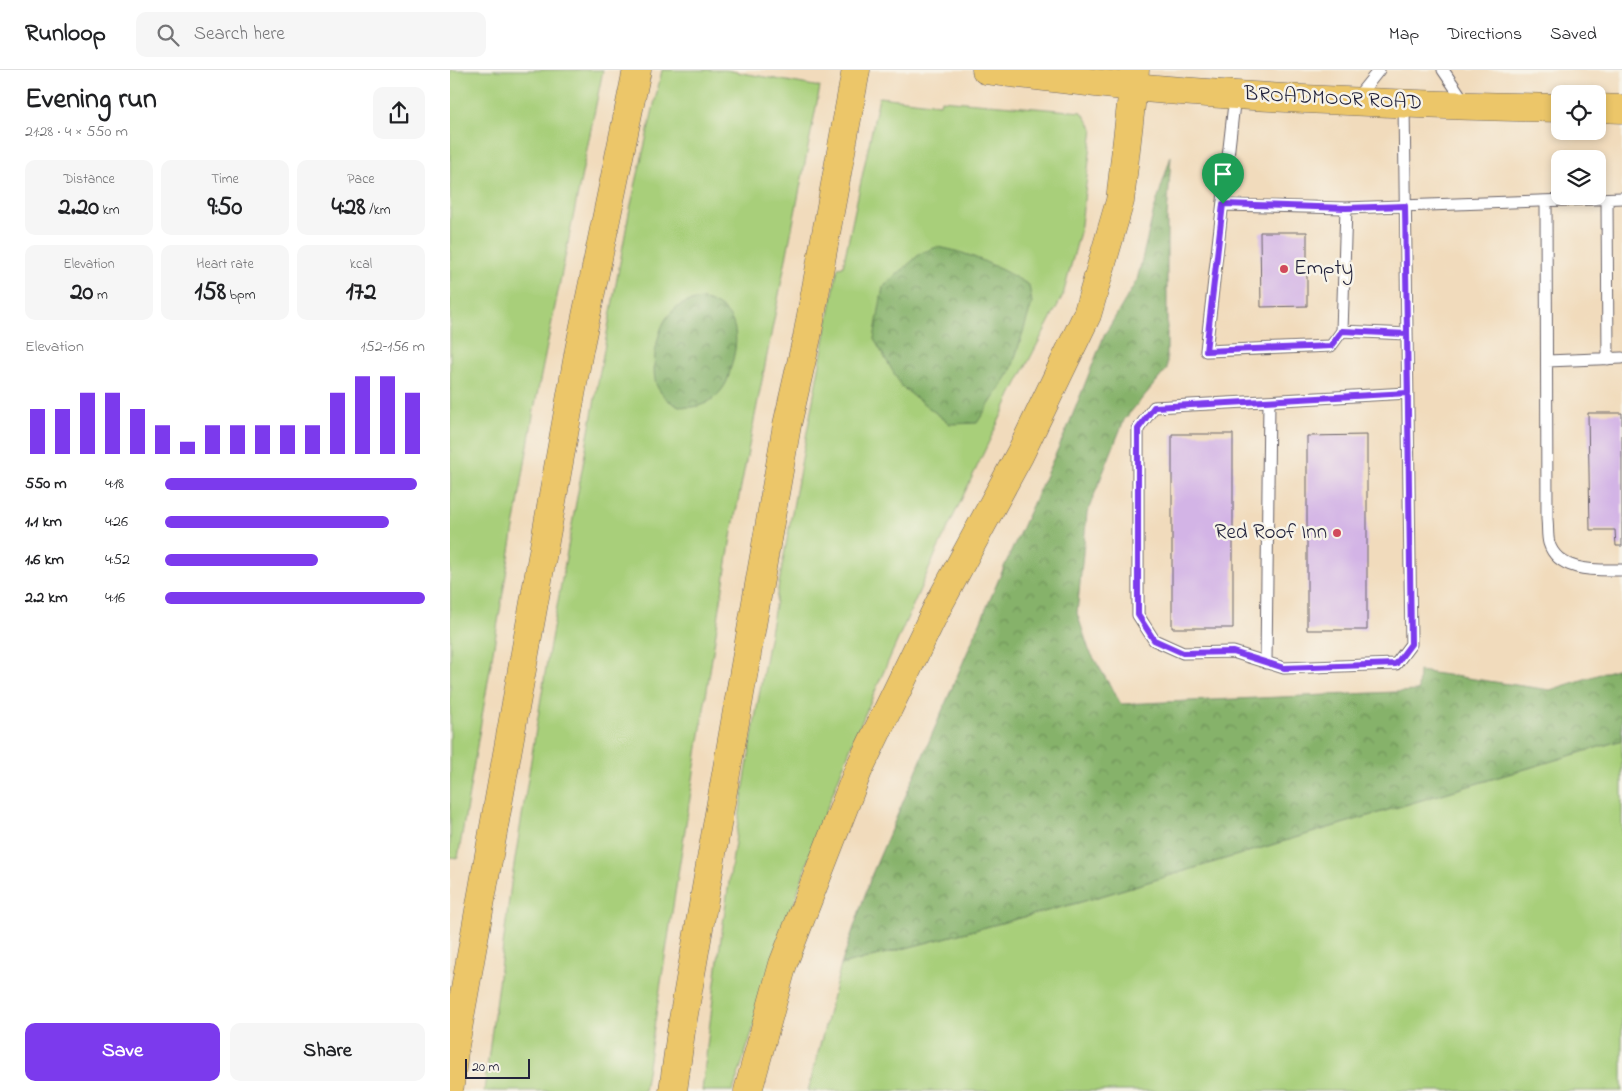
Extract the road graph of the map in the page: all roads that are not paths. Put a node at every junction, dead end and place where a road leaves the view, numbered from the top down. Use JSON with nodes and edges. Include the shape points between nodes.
{"nodes":[{"id":1,"x":637,"y":70,"type":"edge"},
{"id":2,"x":856,"y":70,"type":"edge"},
{"id":3,"x":986,"y":70,"type":"edge"},
{"id":4,"x":1379,"y":70,"type":"edge"},
{"id":5,"x":1443,"y":70,"type":"edge"},
{"id":6,"x":1134,"y":78,"type":"edge"},
{"id":7,"x":1236,"y":93,"type":"junction"},
{"id":8,"x":1354,"y":101,"type":"junction"},
{"id":9,"x":1404,"y":104,"type":"junction"},
{"id":10,"x":1467,"y":106,"type":"junction"},
{"id":11,"x":1551,"y":108,"type":"edge"},
{"id":12,"x":1606,"y":108,"type":"edge"},
{"id":13,"x":1622,"y":109,"type":"edge"},
{"id":14,"x":1622,"y":198,"type":"edge"},
{"id":15,"x":1607,"y":199,"type":"junction"},
{"id":16,"x":1546,"y":201,"type":"junction"},
{"id":17,"x":1223,"y":204,"type":"junction"},
{"id":18,"x":1405,"y":206,"type":"junction"},
{"id":19,"x":1346,"y":208,"type":"junction"},
{"id":20,"x":1342,"y":331,"type":"junction"},
{"id":21,"x":1407,"y":334,"type":"junction"},
{"id":22,"x":1622,"y":358,"type":"edge"},
{"id":23,"x":1608,"y":359,"type":"junction"},
{"id":24,"x":1546,"y":361,"type":"junction"},
{"id":25,"x":1408,"y":393,"type":"junction"},
{"id":26,"x":1269,"y":401,"type":"junction"},
{"id":27,"x":1622,"y":570,"type":"edge"},
{"id":28,"x":1266,"y":662,"type":"junction"},
{"id":29,"x":450,"y":1085,"type":"edge"},
{"id":30,"x":673,"y":1091,"type":"edge"},
{"id":31,"x":748,"y":1091,"type":"edge"}],
"edges":[{"from":1,"to":29,"type":"main road","via":[[575,370]]},
{"from":2,"to":30,"type":"main road","via":[[807,338],[787,425]]},
{"from":3,"to":6,"type":"main road","name":"BROADMOOR ROAD"},
{"from":4,"to":8,"type":"lane"},
{"from":5,"to":10,"type":"lane"},
{"from":6,"to":7,"type":"main road","name":"BROADMOOR ROAD"},
{"from":6,"to":31,"type":"main road","via":[[1120,201],[1087,314],[1020,454],[938,606],[858,771],[783,964]]},
{"from":7,"to":8,"type":"main road","name":"BROADMOOR ROAD"},
{"from":7,"to":17,"type":"lane"},
{"from":8,"to":9,"type":"main road","name":"BROADMOOR ROAD"},
{"from":9,"to":10,"type":"main road","name":"BROADMOOR ROAD"},
{"from":9,"to":18,"type":"lane"},
{"from":10,"to":11,"type":"main road","name":"BROADMOOR ROAD"},
{"from":12,"to":13,"type":"main road"},
{"from":14,"to":15,"type":"lane"},
{"from":15,"to":16,"type":"lane"},
{"from":15,"to":23,"type":"lane"},
{"from":16,"to":18,"type":"lane"},
{"from":16,"to":24,"type":"lane"},
{"from":17,"to":19,"type":"lane"},
{"from":17,"to":20,"type":"lane","via":[[1206,351],[1331,346]]},
{"from":18,"to":19,"type":"lane"},
{"from":18,"to":21,"type":"lane"},
{"from":19,"to":20,"type":"lane"},
{"from":20,"to":21,"type":"lane"},
{"from":21,"to":25,"type":"lane"},
{"from":22,"to":23,"type":"lane"},
{"from":23,"to":24,"type":"lane"},
{"from":24,"to":27,"type":"lane","via":[[1549,545],[1562,561],[1581,570]]},
{"from":25,"to":26,"type":"lane"},
{"from":25,"to":28,"type":"lane","via":[[1411,644],[1396,664],[1284,668]]},
{"from":26,"to":28,"type":"lane"},
{"from":26,"to":28,"type":"lane","via":[[1154,407],[1138,429],[1138,615],[1154,640],[1183,653],[1233,652]]}]}
